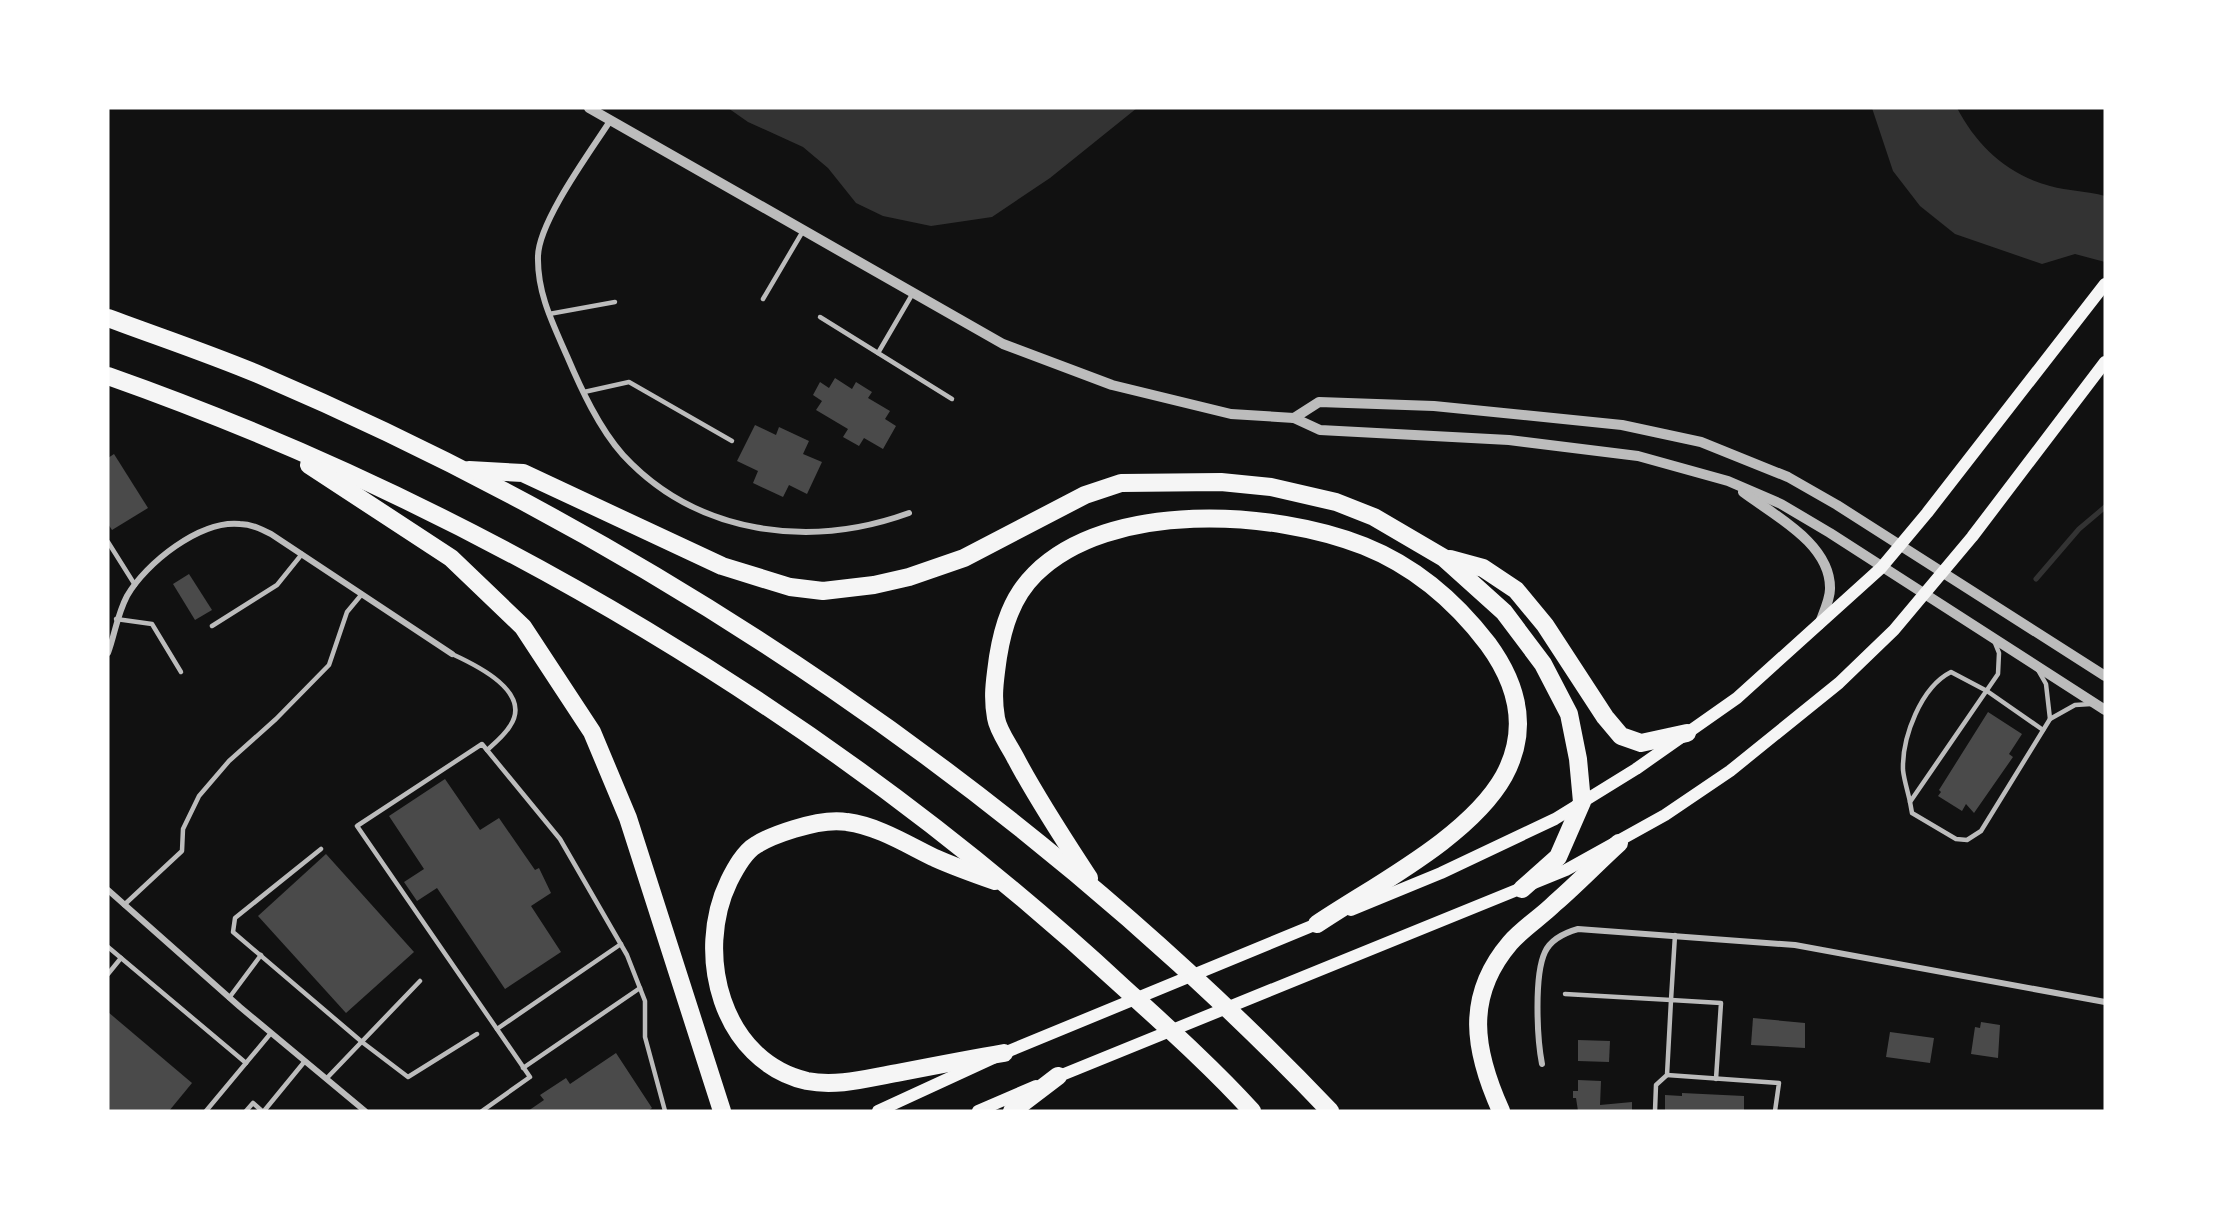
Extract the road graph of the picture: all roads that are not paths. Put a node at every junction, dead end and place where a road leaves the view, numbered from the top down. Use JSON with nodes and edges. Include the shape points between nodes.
{"nodes":[{"id":1,"x":589,"y":108,"type":"edge"},
{"id":2,"x":610,"y":121,"type":"junction"},
{"id":3,"x":804,"y":231,"type":"junction"},
{"id":4,"x":2101,"y":289,"type":"edge"},
{"id":5,"x":913,"y":293,"type":"junction"},
{"id":6,"x":764,"y":299,"type":"dead end"},
{"id":7,"x":615,"y":302,"type":"dead end"},
{"id":8,"x":549,"y":314,"type":"junction"},
{"id":9,"x":820,"y":317,"type":"dead end"},
{"id":10,"x":108,"y":318,"type":"edge"},
{"id":11,"x":878,"y":353,"type":"junction"},
{"id":12,"x":2105,"y":362,"type":"edge"},
{"id":13,"x":108,"y":376,"type":"edge"},
{"id":14,"x":584,"y":392,"type":"junction"},
{"id":15,"x":952,"y":399,"type":"dead end"},
{"id":16,"x":1294,"y":418,"type":"junction"},
{"id":17,"x":262,"y":434,"type":"junction"},
{"id":18,"x":732,"y":441,"type":"dead end"},
{"id":19,"x":465,"y":470,"type":"junction"},
{"id":20,"x":1728,"y":481,"type":"junction"},
{"id":21,"x":909,"y":513,"type":"dead end"},
{"id":22,"x":108,"y":542,"type":"edge"},
{"id":23,"x":1901,"y":544,"type":"junction"},
{"id":24,"x":302,"y":554,"type":"junction"},
{"id":25,"x":1444,"y":558,"type":"junction"},
{"id":26,"x":1881,"y":568,"type":"junction"},
{"id":27,"x":1943,"y":571,"type":"junction"},
{"id":28,"x":135,"y":585,"type":"junction"},
{"id":29,"x":362,"y":594,"type":"junction"},
{"id":30,"x":1923,"y":596,"type":"junction"},
{"id":31,"x":116,"y":619,"type":"junction"},
{"id":32,"x":212,"y":626,"type":"dead end"},
{"id":33,"x":1818,"y":627,"type":"junction"},
{"id":34,"x":111,"y":635,"type":"edge"},
{"id":35,"x":1994,"y":638,"type":"junction"},
{"id":36,"x":108,"y":654,"type":"edge"},
{"id":37,"x":453,"y":654,"type":"joint"},
{"id":38,"x":2034,"y":663,"type":"junction"},
{"id":39,"x":181,"y":672,"type":"dead end"},
{"id":40,"x":2105,"y":676,"type":"edge"},
{"id":41,"x":1987,"y":691,"type":"junction"},
{"id":42,"x":2094,"y":703,"type":"junction"},
{"id":43,"x":2105,"y":710,"type":"edge"},
{"id":44,"x":2050,"y":719,"type":"junction"},
{"id":45,"x":2043,"y":730,"type":"junction"},
{"id":46,"x":1687,"y":733,"type":"junction"},
{"id":47,"x":487,"y":750,"type":"junction"},
{"id":48,"x":1582,"y":802,"type":"junction"},
{"id":49,"x":1910,"y":802,"type":"junction"},
{"id":50,"x":1619,"y":843,"type":"junction"},
{"id":51,"x":321,"y":849,"type":"dead end"},
{"id":52,"x":1011,"y":888,"type":"junction"},
{"id":53,"x":1522,"y":889,"type":"junction"},
{"id":54,"x":108,"y":890,"type":"edge"},
{"id":55,"x":1098,"y":892,"type":"junction"},
{"id":56,"x":124,"y":905,"type":"junction"},
{"id":57,"x":1317,"y":924,"type":"junction"},
{"id":58,"x":1675,"y":934,"type":"junction"},
{"id":59,"x":621,"y":944,"type":"junction"},
{"id":60,"x":108,"y":947,"type":"edge"},
{"id":61,"x":261,"y":955,"type":"junction"},
{"id":62,"x":121,"y":958,"type":"junction"},
{"id":63,"x":108,"y":974,"type":"edge"},
{"id":64,"x":420,"y":981,"type":"dead end"},
{"id":65,"x":640,"y":988,"type":"junction"},
{"id":66,"x":1565,"y":994,"type":"dead end"},
{"id":67,"x":229,"y":998,"type":"junction"},
{"id":68,"x":1671,"y":1000,"type":"junction"},
{"id":69,"x":2105,"y":1002,"type":"edge"},
{"id":70,"x":497,"y":1029,"type":"junction"},
{"id":71,"x":271,"y":1033,"type":"junction"},
{"id":72,"x":477,"y":1034,"type":"dead end"},
{"id":73,"x":362,"y":1042,"type":"junction"},
{"id":74,"x":1004,"y":1053,"type":"junction"},
{"id":75,"x":305,"y":1061,"type":"junction"},
{"id":76,"x":246,"y":1063,"type":"junction"},
{"id":77,"x":1542,"y":1064,"type":"dead end"},
{"id":78,"x":524,"y":1068,"type":"junction"},
{"id":79,"x":1667,"y":1075,"type":"junction"},
{"id":80,"x":1058,"y":1076,"type":"junction"},
{"id":81,"x":326,"y":1079,"type":"junction"},
{"id":82,"x":1716,"y":1079,"type":"junction"},
{"id":83,"x":1237,"y":1094,"type":"junction"},
{"id":84,"x":206,"y":1111,"type":"edge"},
{"id":85,"x":246,"y":1111,"type":"edge"},
{"id":86,"x":263,"y":1111,"type":"edge"},
{"id":87,"x":365,"y":1111,"type":"edge"},
{"id":88,"x":482,"y":1111,"type":"edge"},
{"id":89,"x":665,"y":1111,"type":"edge"},
{"id":90,"x":722,"y":1111,"type":"edge"},
{"id":91,"x":878,"y":1111,"type":"edge"},
{"id":92,"x":978,"y":1111,"type":"edge"},
{"id":93,"x":1012,"y":1111,"type":"edge"},
{"id":94,"x":1243,"y":1111,"type":"edge"},
{"id":95,"x":1252,"y":1111,"type":"edge"},
{"id":96,"x":1330,"y":1111,"type":"edge"},
{"id":97,"x":1501,"y":1111,"type":"edge"},
{"id":98,"x":1655,"y":1111,"type":"edge"},
{"id":99,"x":1775,"y":1111,"type":"edge"}],
"edges":[{"from":1,"to":2,"type":"street"},
{"from":2,"to":3,"type":"street"},
{"from":2,"to":8,"type":"street","via":[[552,212],[538,255],[542,298]]},
{"from":3,"to":5,"type":"street"},
{"from":3,"to":6,"type":"lane"},
{"from":4,"to":23,"type":"main road"},
{"from":5,"to":11,"type":"lane"},
{"from":5,"to":16,"type":"street","via":[[1003,344],[1112,385],[1231,414]]},
{"from":7,"to":8,"type":"lane"},
{"from":8,"to":14,"type":"street"},
{"from":9,"to":11,"type":"lane"},
{"from":10,"to":19,"type":"highway","via":[[257,374]]},
{"from":11,"to":15,"type":"lane"},
{"from":12,"to":27,"type":"main road"},
{"from":13,"to":17,"type":"highway"},
{"from":14,"to":18,"type":"lane","via":[[629,381]]},
{"from":14,"to":21,"type":"street","via":[[623,455],[665,490],[700,511],[734,523],[792,533],[852,530]]},
{"from":16,"to":20,"type":"street","via":[[1320,430],[1509,440],[1638,456]]},
{"from":16,"to":23,"type":"street","via":[[1319,402],[1434,406],[1622,425],[1701,442],[1788,477]]},
{"from":17,"to":52,"type":"highway","via":[[492,545],[643,629],[834,752],[929,821]]},
{"from":17,"to":90,"type":"highway","via":[[451,558],[523,627],[592,732],[628,818]]},
{"from":19,"to":25,"type":"highway","via":[[523,473],[722,566],[790,587],[823,591],[909,577],[964,558],[1085,495],[1121,483],[1161,480],[1221,482],[1310,495],[1374,517]]},
{"from":19,"to":55,"type":"highway","via":[[766,643],[944,768]]},
{"from":20,"to":26,"type":"street","via":[[1781,504]]},
{"from":20,"to":33,"type":"street","via":[[1810,542],[1828,570],[1831,591]]},
{"from":22,"to":28,"type":"lane"},
{"from":23,"to":26,"type":"main road"},
{"from":23,"to":27,"type":"street"},
{"from":24,"to":28,"type":"street","via":[[252,525],[221,525],[168,549]]},
{"from":24,"to":29,"type":"street"},
{"from":24,"to":32,"type":"lane","via":[[277,585]]},
{"from":25,"to":46,"type":"highway","via":[[1483,568],[1516,590],[1545,625],[1621,736],[1641,743]]},
{"from":25,"to":48,"type":"highway","via":[[1504,612],[1530,644],[1562,697],[1578,759]]},
{"from":26,"to":30,"type":"street"},
{"from":26,"to":33,"type":"main road"},
{"from":27,"to":30,"type":"main road"},
{"from":27,"to":40,"type":"street"},
{"from":28,"to":31,"type":"street"},
{"from":29,"to":37,"type":"street"},
{"from":29,"to":56,"type":"lane","via":[[347,612],[329,665],[229,761],[199,796],[183,829],[183,852]]},
{"from":30,"to":35,"type":"street"},
{"from":30,"to":50,"type":"main road","via":[[1894,630],[1792,723],[1730,771]]},
{"from":31,"to":34,"type":"street"},
{"from":31,"to":39,"type":"lane","via":[[152,624]]},
{"from":33,"to":46,"type":"main road","via":[[1737,698]]},
{"from":34,"to":36,"type":"street"},
{"from":35,"to":38,"type":"street"},
{"from":35,"to":41,"type":"lane","via":[[1999,653],[1998,674]]},
{"from":37,"to":47,"type":"lane","via":[[492,676],[507,689],[513,701],[512,725]]},
{"from":38,"to":42,"type":"street"},
{"from":38,"to":44,"type":"lane","via":[[2046,684]]},
{"from":41,"to":45,"type":"lane"},
{"from":41,"to":49,"type":"lane"},
{"from":41,"to":49,"type":"lane","via":[[1951,672],[1939,678],[1911,720],[1903,769]]},
{"from":42,"to":43,"type":"street"},
{"from":42,"to":44,"type":"lane","via":[[2075,705]]},
{"from":44,"to":45,"type":"lane"},
{"from":45,"to":49,"type":"lane","via":[[1981,831],[1967,840],[1956,839],[1912,813]]},
{"from":46,"to":48,"type":"main road"},
{"from":47,"to":59,"type":"lane","via":[[560,839]]},
{"from":47,"to":70,"type":"lane","via":[[482,744],[357,826]]},
{"from":48,"to":53,"type":"highway","via":[[1558,858]]},
{"from":48,"to":57,"type":"main road","via":[[1555,819],[1441,873]]},
{"from":50,"to":53,"type":"main road"},
{"from":50,"to":97,"type":"highway","via":[[1511,942],[1485,984],[1479,1006],[1479,1054]]},
{"from":51,"to":61,"type":"lane","via":[[235,918],[233,932]]},
{"from":52,"to":74,"type":"highway","via":[[879,832],[848,822],[822,822],[782,833],[747,852],[722,895],[712,944],[720,993],[731,1020],[754,1052],[791,1075],[808,1081],[843,1083]]},
{"from":52,"to":83,"type":"highway","via":[[1086,952]]},
{"from":53,"to":80,"type":"main road"},
{"from":54,"to":56,"type":"street"},
{"from":55,"to":57,"type":"highway","via":[[1033,791],[996,722],[993,686],[1007,618],[1017,597],[1034,575],[1068,550],[1138,526],[1175,519],[1275,522],[1365,546],[1426,581],[1453,604],[1499,659],[1515,694],[1519,716],[1518,742],[1505,774],[1471,819],[1443,842]]},
{"from":55,"to":96,"type":"highway","via":[[1272,1050]]},
{"from":56,"to":67,"type":"street"},
{"from":57,"to":74,"type":"main road"},
{"from":58,"to":68,"type":"lane"},
{"from":58,"to":69,"type":"street","via":[[1795,945]]},
{"from":58,"to":77,"type":"street","via":[[1578,929],[1553,940],[1540,964],[1537,1038]]},
{"from":59,"to":65,"type":"lane"},
{"from":59,"to":70,"type":"lane"},
{"from":60,"to":62,"type":"lane"},
{"from":61,"to":67,"type":"lane"},
{"from":61,"to":73,"type":"lane"},
{"from":62,"to":63,"type":"lane"},
{"from":62,"to":76,"type":"lane"},
{"from":64,"to":73,"type":"lane"},
{"from":65,"to":78,"type":"lane"},
{"from":65,"to":89,"type":"lane","via":[[645,1001],[645,1037]]},
{"from":66,"to":68,"type":"lane"},
{"from":67,"to":71,"type":"street"},
{"from":68,"to":79,"type":"lane"},
{"from":68,"to":82,"type":"lane","via":[[1721,1003]]},
{"from":70,"to":78,"type":"lane"},
{"from":71,"to":75,"type":"street"},
{"from":71,"to":76,"type":"lane"},
{"from":72,"to":73,"type":"lane","via":[[408,1077]]},
{"from":73,"to":81,"type":"lane"},
{"from":74,"to":91,"type":"main road"},
{"from":75,"to":81,"type":"street"},
{"from":75,"to":86,"type":"lane"},
{"from":76,"to":84,"type":"lane"},
{"from":78,"to":88,"type":"lane","via":[[530,1077]]},
{"from":79,"to":82,"type":"lane"},
{"from":79,"to":98,"type":"lane","via":[[1656,1085]]},
{"from":80,"to":92,"type":"main road"},
{"from":80,"to":93,"type":"highway"},
{"from":81,"to":87,"type":"street"},
{"from":82,"to":99,"type":"lane","via":[[1779,1083]]},
{"from":83,"to":94,"type":"highway"},
{"from":83,"to":95,"type":"highway"},
{"from":85,"to":86,"type":"lane","via":[[253,1103]]}]}
